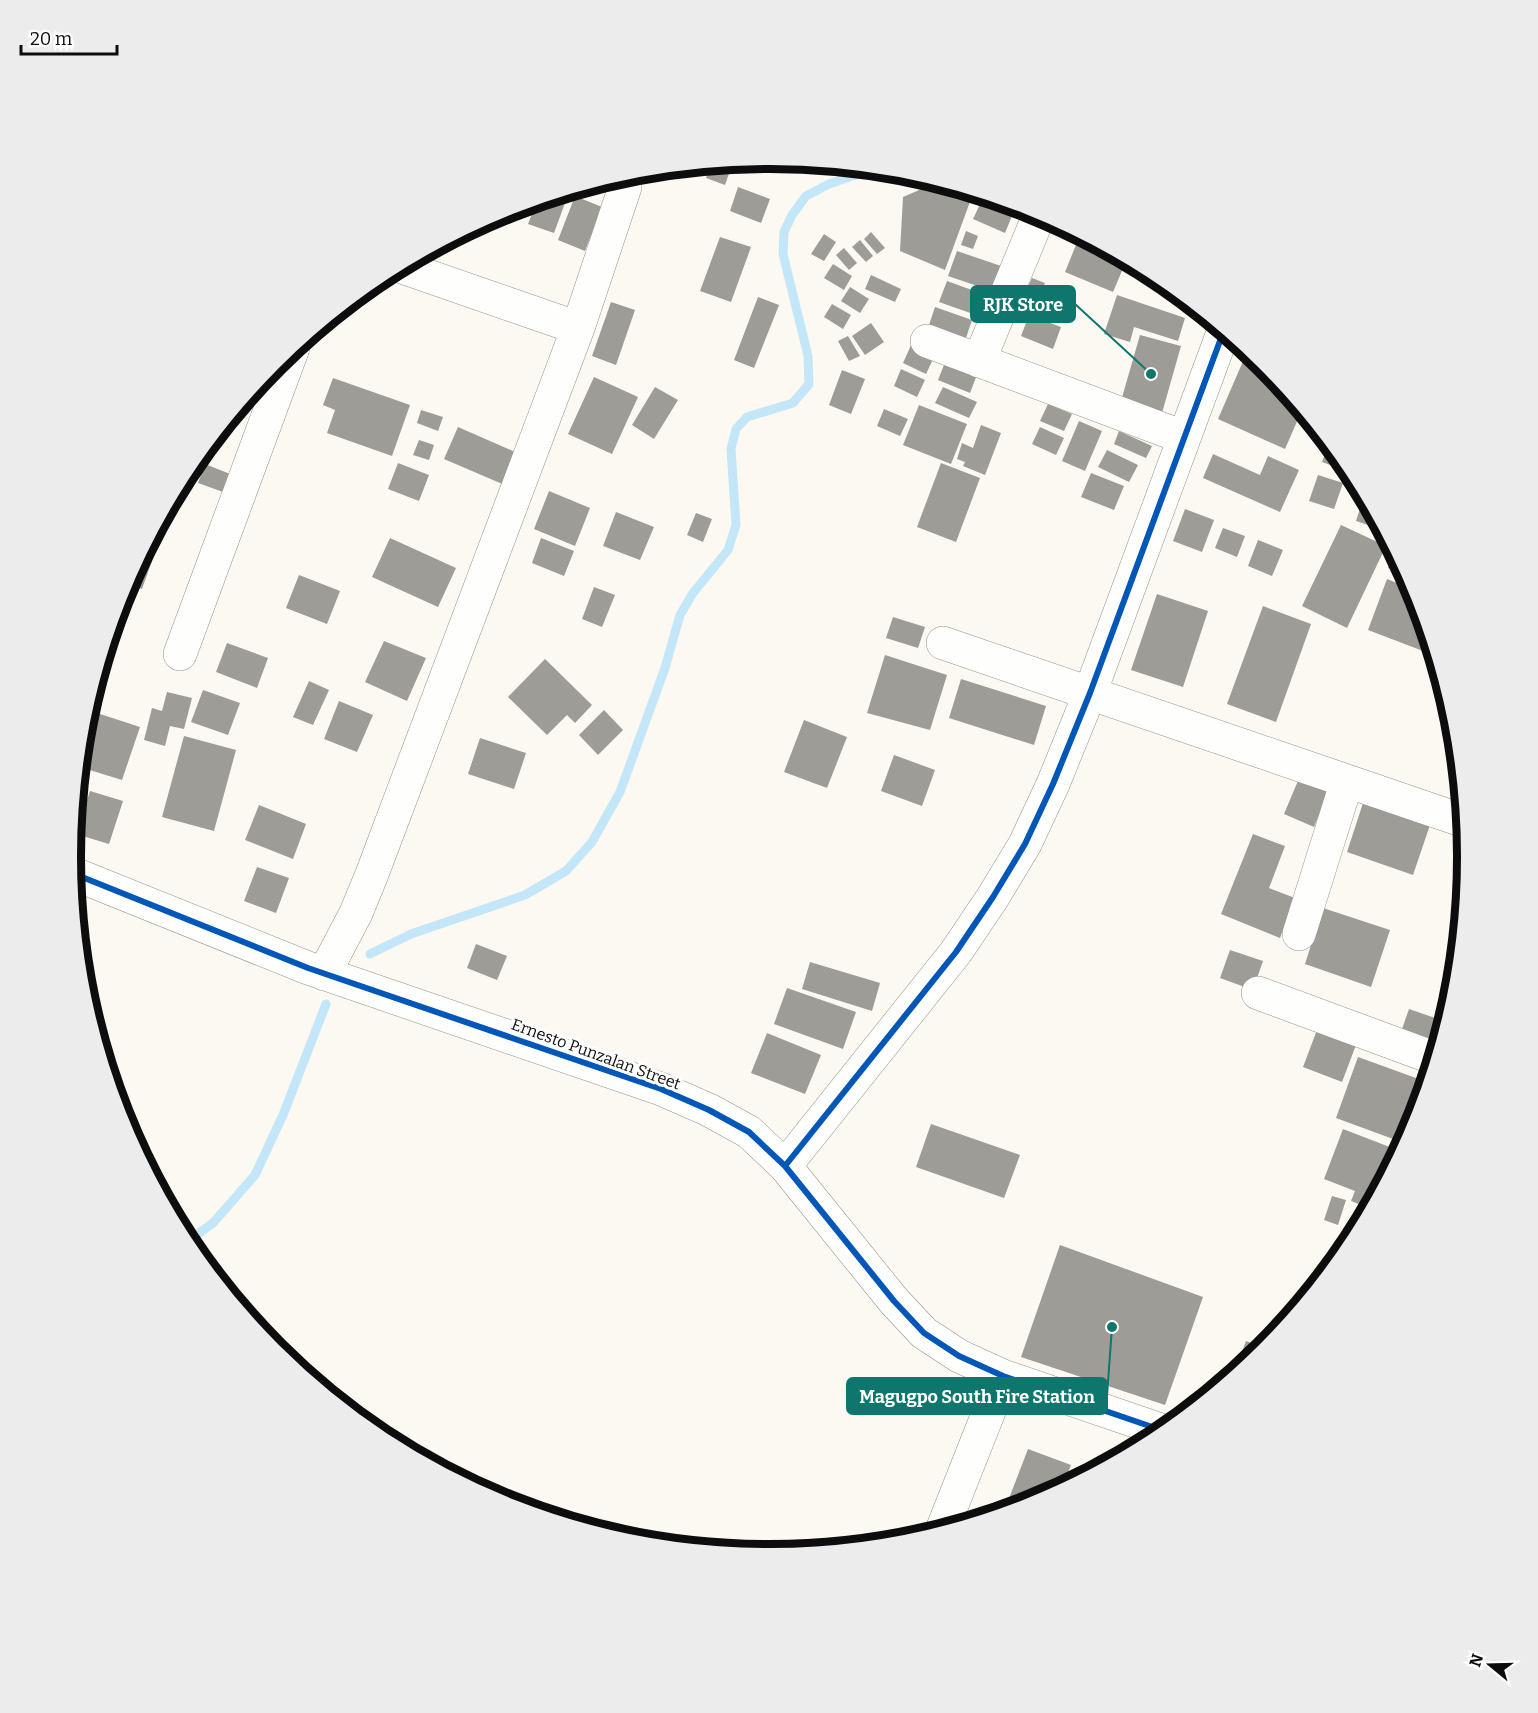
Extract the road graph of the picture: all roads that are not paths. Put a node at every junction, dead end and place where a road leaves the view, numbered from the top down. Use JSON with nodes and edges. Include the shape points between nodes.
{"nodes":[{"id":1,"x":625,"y":187,"type":"dead end"},
{"id":2,"x":1036,"y":223,"type":"edge"},
{"id":3,"x":410,"y":270,"type":"edge"},
{"id":4,"x":578,"y":328,"type":"junction"},
{"id":5,"x":1221,"y":338,"type":"edge"},
{"id":6,"x":927,"y":341,"type":"dead end"},
{"id":7,"x":979,"y":361,"type":"junction"},
{"id":8,"x":286,"y":367,"type":"edge"},
{"id":9,"x":1183,"y":437,"type":"junction"},
{"id":10,"x":943,"y":643,"type":"dead end"},
{"id":11,"x":180,"y":654,"type":"dead end"},
{"id":12,"x":1090,"y":693,"type":"junction"},
{"id":13,"x":1347,"y":781,"type":"junction"},
{"id":14,"x":1456,"y":818,"type":"edge"},
{"id":15,"x":81,"y":877,"type":"edge"},
{"id":16,"x":1299,"y":934,"type":"dead end"},
{"id":17,"x":324,"y":974,"type":"junction"},
{"id":18,"x":1258,"y":993,"type":"dead end"},
{"id":19,"x":1427,"y":1056,"type":"edge"},
{"id":20,"x":785,"y":1166,"type":"junction"},
{"id":21,"x":1003,"y":1376,"type":"junction"},
{"id":22,"x":1153,"y":1427,"type":"edge"},
{"id":23,"x":945,"y":1521,"type":"edge"}],
"edges":[{"from":1,"to":4,"type":"street"},
{"from":2,"to":7,"type":"street"},
{"from":3,"to":4,"type":"street"},
{"from":4,"to":17,"type":"street","via":[[372,874]]},
{"from":5,"to":9,"type":"street"},
{"from":6,"to":7,"type":"street"},
{"from":7,"to":9,"type":"street"},
{"from":8,"to":11,"type":"street"},
{"from":9,"to":12,"type":"street"},
{"from":10,"to":12,"type":"street"},
{"from":12,"to":13,"type":"street"},
{"from":12,"to":20,"type":"street","via":[[1048,794],[993,897],[956,952]]},
{"from":13,"to":14,"type":"street"},
{"from":13,"to":16,"type":"street"},
{"from":15,"to":17,"type":"street","name":"Ernesto Punzalan Street"},
{"from":17,"to":20,"type":"street","name":"Ernesto Punzalan Street","via":[[662,1089],[749,1132]]},
{"from":18,"to":19,"type":"street"},
{"from":20,"to":21,"type":"street","name":"Ernesto Punzalan Street","via":[[924,1333],[959,1356]]},
{"from":21,"to":22,"type":"street","name":"Ernesto Punzalan Street"},
{"from":21,"to":23,"type":"street"}]}
